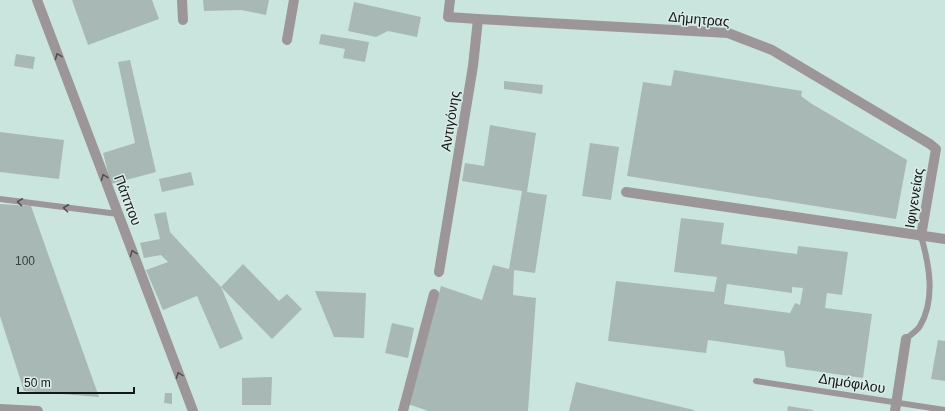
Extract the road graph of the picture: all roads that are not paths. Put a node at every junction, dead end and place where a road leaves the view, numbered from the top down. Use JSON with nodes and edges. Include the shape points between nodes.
{"nodes":[{"id":1,"x":36,"y":0,"type":"edge"},
{"id":2,"x":182,"y":0,"type":"edge"},
{"id":3,"x":294,"y":0,"type":"edge"},
{"id":4,"x":450,"y":0,"type":"edge"},
{"id":5,"x":478,"y":19,"type":"junction"},
{"id":6,"x":183,"y":20,"type":"dead end"},
{"id":7,"x":287,"y":40,"type":"dead end"},
{"id":8,"x":936,"y":149,"type":"joint"},
{"id":9,"x":626,"y":192,"type":"dead end"},
{"id":10,"x":0,"y":200,"type":"edge"},
{"id":11,"x":118,"y":214,"type":"junction"},
{"id":12,"x":921,"y":236,"type":"junction"},
{"id":13,"x":945,"y":239,"type":"edge"},
{"id":14,"x":439,"y":272,"type":"dead end"},
{"id":15,"x":434,"y":294,"type":"dead end"},
{"id":16,"x":906,"y":339,"type":"joint"},
{"id":17,"x":756,"y":381,"type":"dead end"},
{"id":18,"x":896,"y":406,"type":"edge"},
{"id":19,"x":0,"y":409,"type":"edge"},
{"id":20,"x":945,"y":410,"type":"edge"},
{"id":21,"x":38,"y":411,"type":"edge"},
{"id":22,"x":193,"y":411,"type":"edge"},
{"id":23,"x":403,"y":411,"type":"edge"}],
"edges":[{"from":11,"to":1,"type":"street","name":"Πάππου","one_way":true},
{"from":2,"to":6,"type":"street"},
{"from":3,"to":7,"type":"street"},
{"from":4,"to":5,"type":"street","via":[[448,17]]},
{"from":5,"to":8,"type":"street","name":"Δήμητρας","via":[[728,33],[772,50]]},
{"from":5,"to":14,"type":"street","name":"Αντιγόνης","via":[[473,66]]},
{"from":8,"to":12,"type":"street","name":"Ιφιγενείας"},
{"from":9,"to":12,"type":"street"},
{"from":11,"to":10,"type":"lane","one_way":true},
{"from":22,"to":11,"type":"street","name":"Πάππου","one_way":true},
{"from":12,"to":13,"type":"street"},
{"from":12,"to":16,"type":"lane","name":"Ιφιγενείας","via":[[928,260],[929,301],[919,326]]},
{"from":15,"to":23,"type":"street"},
{"from":16,"to":18,"type":"street","name":"Ιφιγενείας"},
{"from":17,"to":18,"type":"lane","name":"Δημόφιλου"},
{"from":18,"to":20,"type":"lane","name":"Δημόφιλου"},
{"from":19,"to":21,"type":"street"}]}
